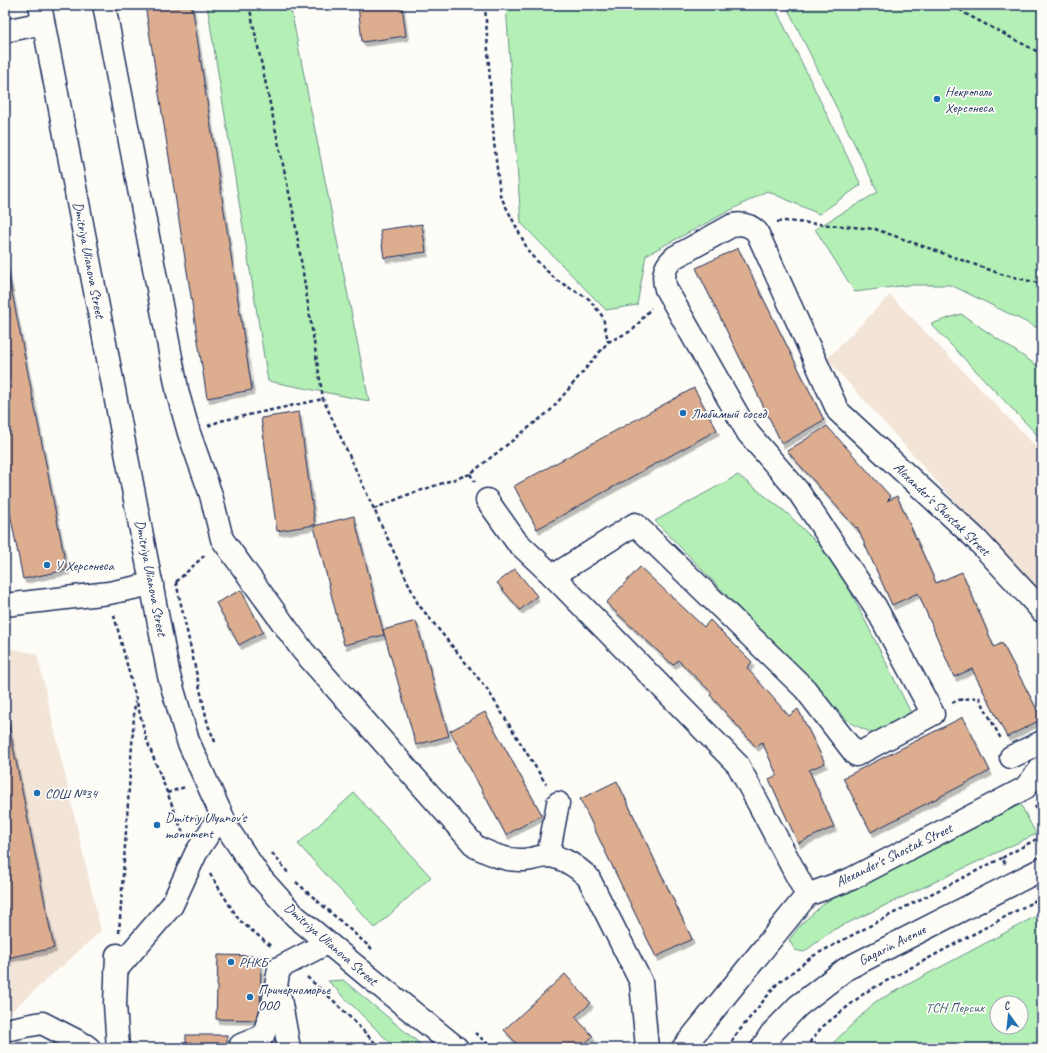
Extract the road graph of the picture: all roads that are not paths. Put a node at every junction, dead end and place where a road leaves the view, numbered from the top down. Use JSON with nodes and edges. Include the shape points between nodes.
{"nodes":[{"id":1,"x":104,"y":5,"type":"edge"},
{"id":2,"x":42,"y":14,"type":"edge"},
{"id":3,"x":5,"y":31,"type":"edge"},
{"id":4,"x":487,"y":500,"type":"dead end"},
{"id":5,"x":553,"y":576,"type":"junction"},
{"id":6,"x":154,"y":593,"type":"junction"},
{"id":7,"x":5,"y":605,"type":"edge"},
{"id":8,"x":1042,"y":611,"type":"edge"},
{"id":9,"x":1042,"y":742,"type":"edge"},
{"id":10,"x":1011,"y":757,"type":"road end"},
{"id":11,"x":1042,"y":767,"type":"edge"},
{"id":12,"x":558,"y":803,"type":"road end"},
{"id":13,"x":221,"y":815,"type":"junction"},
{"id":14,"x":548,"y":856,"type":"junction"},
{"id":15,"x":1042,"y":869,"type":"edge"},
{"id":16,"x":807,"y":895,"type":"junction"},
{"id":17,"x":327,"y":943,"type":"junction"},
{"id":18,"x":277,"y":982,"type":"junction"},
{"id":19,"x":5,"y":1030,"type":"edge"},
{"id":20,"x":89,"y":1048,"type":"edge"},
{"id":21,"x":118,"y":1048,"type":"edge"},
{"id":22,"x":241,"y":1048,"type":"edge"},
{"id":23,"x":289,"y":1048,"type":"edge"},
{"id":24,"x":457,"y":1048,"type":"edge"},
{"id":25,"x":647,"y":1048,"type":"edge"},
{"id":26,"x":683,"y":1048,"type":"edge"},
{"id":27,"x":762,"y":1048,"type":"edge"}],
"edges":[{"from":1,"to":14,"type":"street","via":[[178,394],[211,495],[222,539],[303,651],[476,847],[505,858],[523,860]]},
{"from":2,"to":3,"type":"street"},
{"from":2,"to":6,"type":"street","name":"Dmitriya Ulianova Street"},
{"from":4,"to":5,"type":"street","via":[[516,541]]},
{"from":5,"to":8,"type":"street","name":"Alexander's Shostak Street","via":[[634,524],[805,689],[856,755],[933,714],[875,606],[798,491],[748,433],[665,282],[666,268],[675,257],[739,224],[758,232],[838,410],[975,538]]},
{"from":5,"to":16,"type":"street","via":[[738,765]]},
{"from":6,"to":7,"type":"street","via":[[109,593]]},
{"from":6,"to":13,"type":"street","name":"Dmitriya Ulianova Street","via":[[169,676],[188,741]]},
{"from":9,"to":10,"type":"street"},
{"from":11,"to":16,"type":"street","name":"Alexander's Shostak Street","via":[[1025,788],[851,879]]},
{"from":12,"to":14,"type":"street"},
{"from":13,"to":17,"type":"street","name":"Dmitriya Ulianova Street","via":[[229,832],[260,877],[295,916]]},
{"from":13,"to":21,"type":"street","via":[[196,853],[172,905],[117,963],[115,1004]]},
{"from":14,"to":25,"type":"street","via":[[577,867],[588,877],[641,982]]},
{"from":15,"to":27,"type":"street","name":"Gagarin Avenue","via":[[846,969],[798,1006],[771,1034]]},
{"from":16,"to":26,"type":"street"},
{"from":17,"to":18,"type":"street","via":[[279,968]]},
{"from":17,"to":24,"type":"street","name":"Dmitriya Ulianova Street"},
{"from":18,"to":22,"type":"street","via":[[272,1010],[263,1036],[241,1045]]},
{"from":18,"to":23,"type":"street"},
{"from":19,"to":20,"type":"street","via":[[42,1024]]}]}
